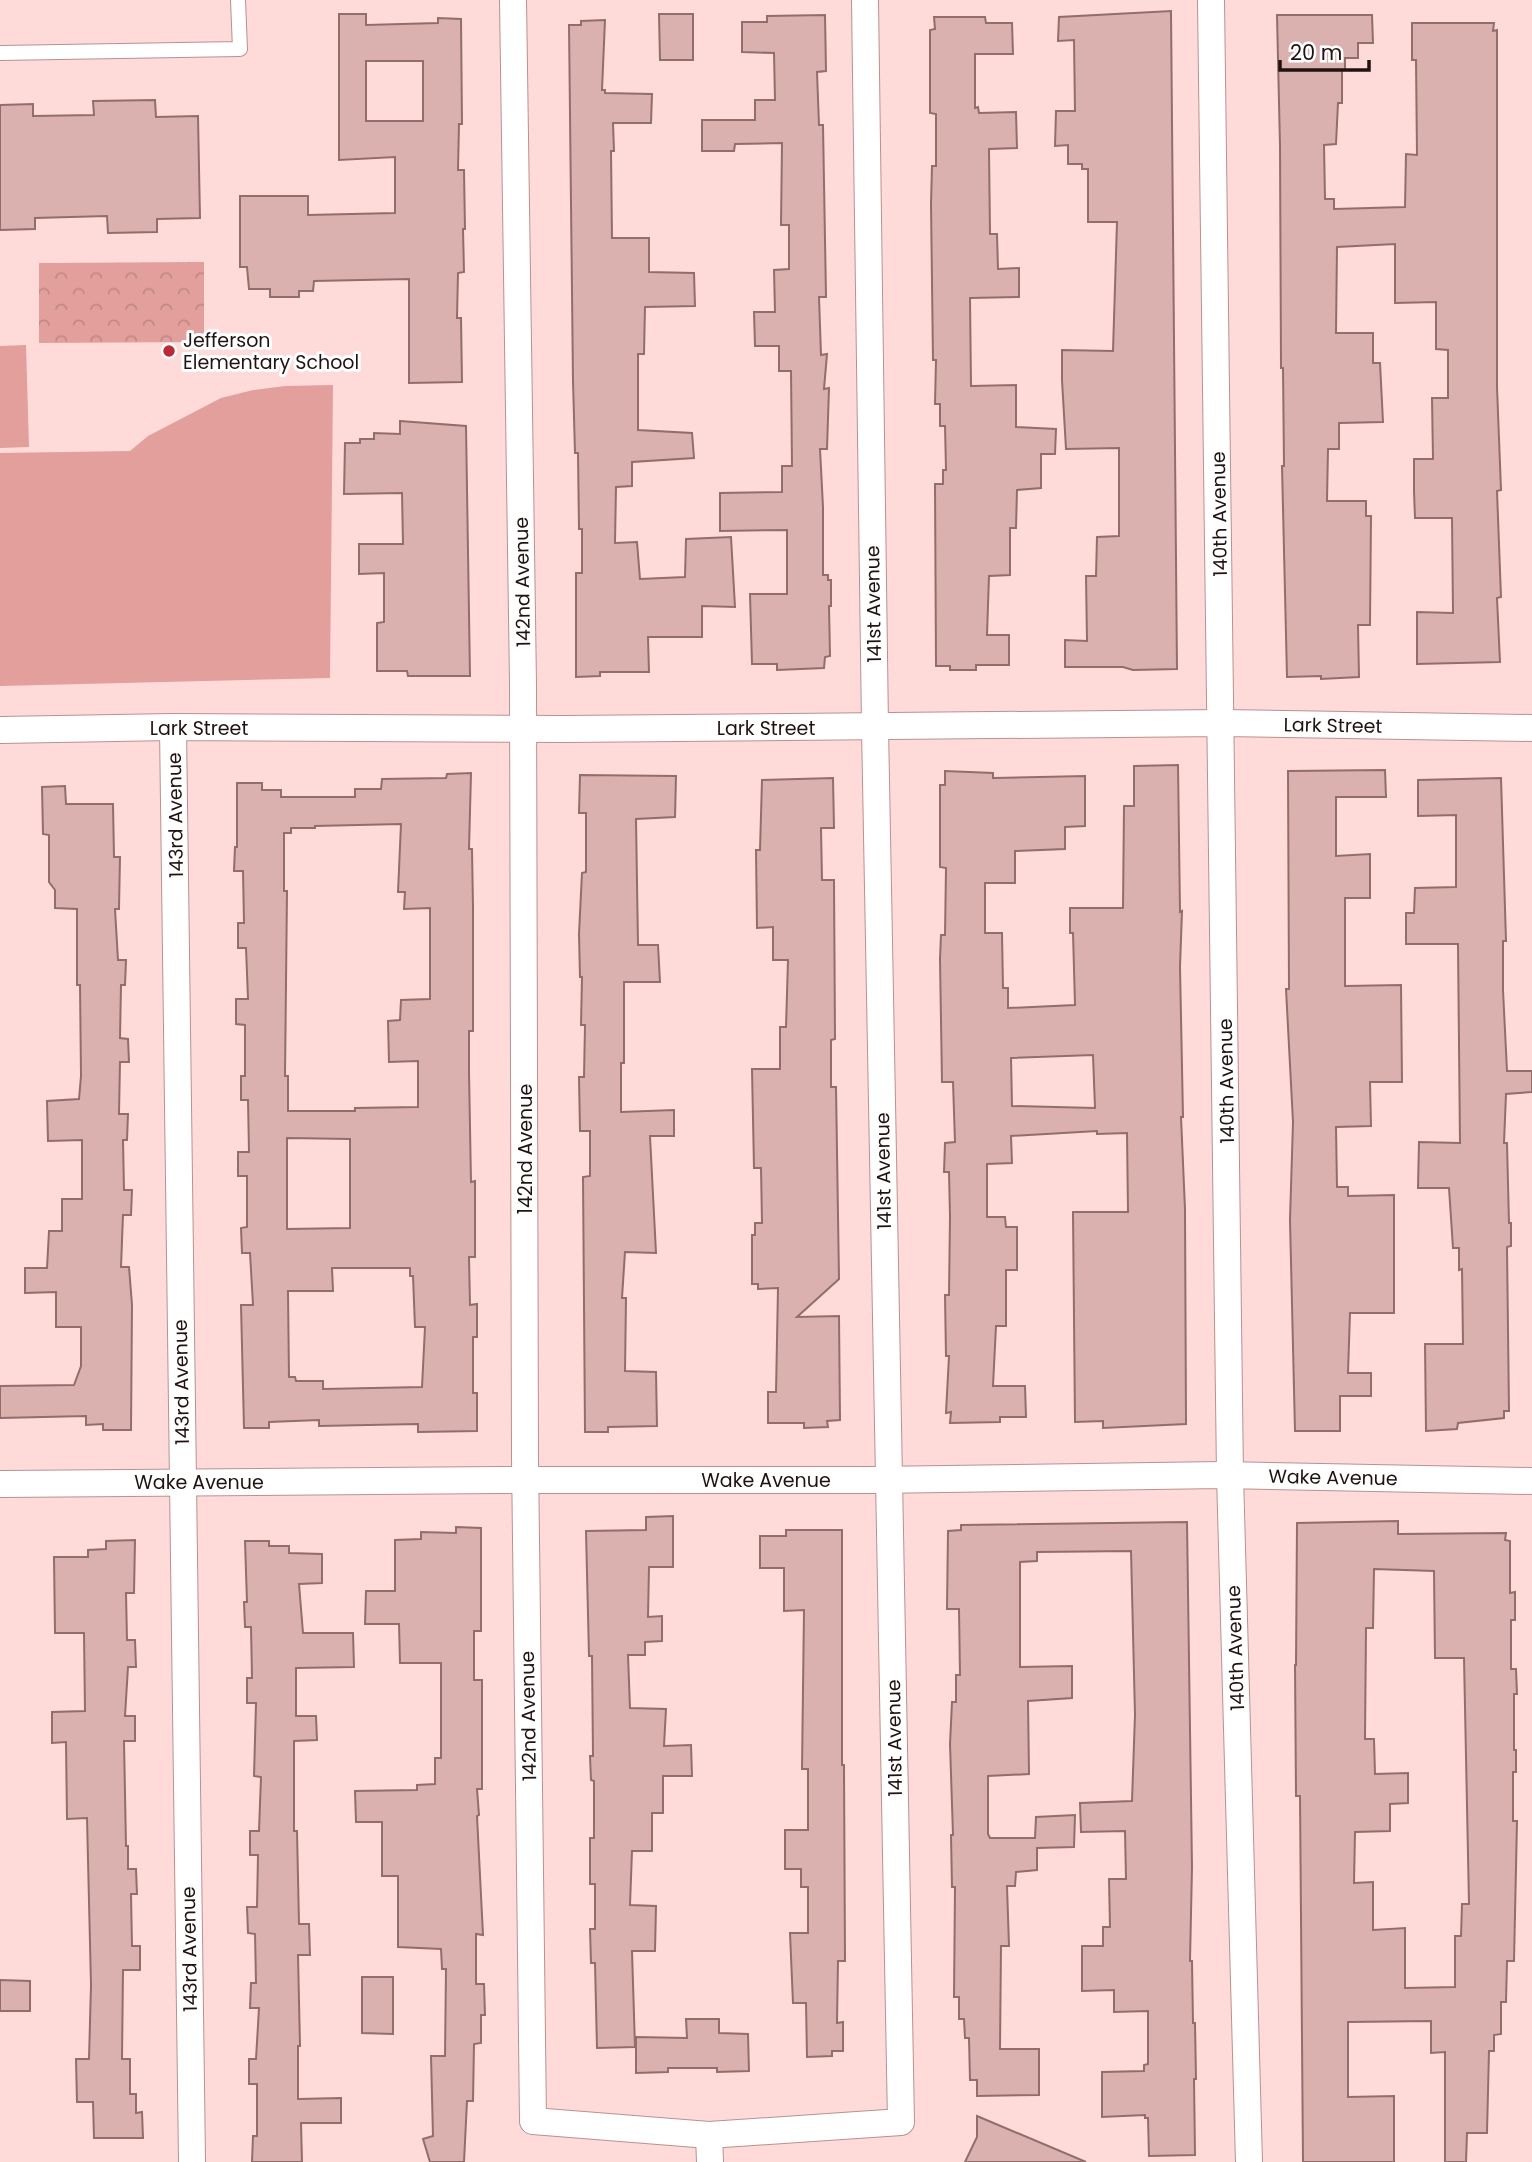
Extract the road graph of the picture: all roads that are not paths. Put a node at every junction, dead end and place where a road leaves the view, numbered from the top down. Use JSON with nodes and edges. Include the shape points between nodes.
{"nodes":[{"id":1,"x":238,"y":0,"type":"edge"},
{"id":2,"x":513,"y":0,"type":"edge"},
{"id":3,"x":865,"y":0,"type":"edge"},
{"id":4,"x":1211,"y":0,"type":"edge"},
{"id":5,"x":0,"y":53,"type":"edge"},
{"id":6,"x":1222,"y":723,"type":"junction"},
{"id":7,"x":173,"y":727,"type":"junction"},
{"id":8,"x":875,"y":727,"type":"junction"},
{"id":9,"x":1532,"y":728,"type":"edge"},
{"id":10,"x":524,"y":729,"type":"junction"},
{"id":11,"x":0,"y":730,"type":"edge"},
{"id":12,"x":1230,"y":1475,"type":"junction"},
{"id":13,"x":888,"y":1480,"type":"junction"},
{"id":14,"x":526,"y":1481,"type":"junction"},
{"id":15,"x":1532,"y":1481,"type":"edge"},
{"id":16,"x":182,"y":1482,"type":"junction"},
{"id":17,"x":0,"y":1484,"type":"edge"},
{"id":18,"x":709,"y":2135,"type":"junction"},
{"id":19,"x":192,"y":2162,"type":"edge"},
{"id":20,"x":710,"y":2162,"type":"edge"},
{"id":21,"x":1249,"y":2162,"type":"edge"}],
"edges":[{"from":1,"to":5,"type":"lane","via":[[240,50]]},
{"from":2,"to":10,"type":"street","name":"142nd Avenue"},
{"from":3,"to":8,"type":"street","name":"141st Avenue"},
{"from":4,"to":6,"type":"street","name":"140th Avenue"},
{"from":6,"to":8,"type":"street","name":"Lark Street"},
{"from":6,"to":9,"type":"street","name":"Lark Street"},
{"from":6,"to":12,"type":"street","name":"140th Avenue"},
{"from":7,"to":10,"type":"street","name":"Lark Street"},
{"from":7,"to":11,"type":"street","name":"Lark Street"},
{"from":7,"to":16,"type":"street","name":"143rd Avenue"},
{"from":8,"to":10,"type":"street","name":"Lark Street"},
{"from":8,"to":13,"type":"street","name":"141st Avenue"},
{"from":10,"to":14,"type":"street","name":"142nd Avenue"},
{"from":12,"to":13,"type":"street","name":"Wake Avenue"},
{"from":12,"to":15,"type":"street","name":"Wake Avenue"},
{"from":12,"to":21,"type":"street","name":"140th Avenue"},
{"from":13,"to":14,"type":"street","name":"Wake Avenue"},
{"from":13,"to":18,"type":"street","name":"141st Avenue","via":[[901,2122]]},
{"from":14,"to":16,"type":"street","name":"Wake Avenue"},
{"from":14,"to":18,"type":"street","name":"142nd Avenue","via":[[533,2121]]},
{"from":16,"to":17,"type":"street","name":"Wake Avenue"},
{"from":16,"to":19,"type":"street","name":"143rd Avenue"},
{"from":18,"to":20,"type":"street"}]}
